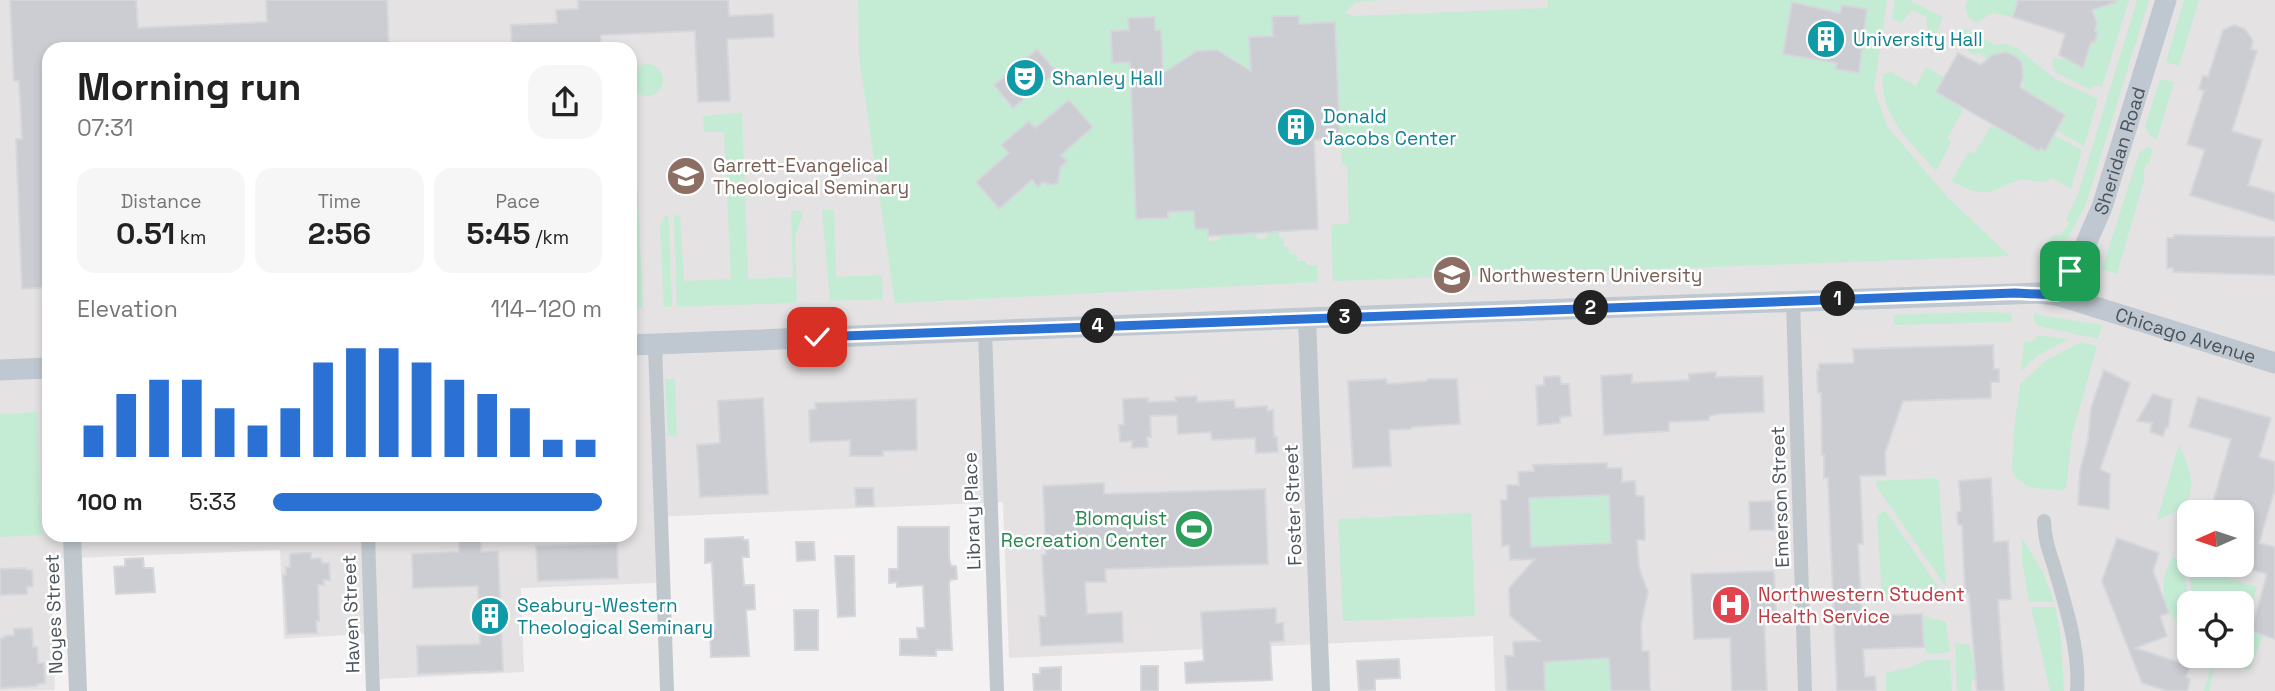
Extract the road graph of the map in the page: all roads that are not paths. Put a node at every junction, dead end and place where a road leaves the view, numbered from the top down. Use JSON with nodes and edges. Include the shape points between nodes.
{"nodes":[{"id":1,"x":2166,"y":0,"type":"edge"},
{"id":2,"x":2057,"y":295,"type":"junction"},
{"id":3,"x":1794,"y":301,"type":"junction"},
{"id":4,"x":1307,"y":318,"type":"junction"},
{"id":5,"x":985,"y":330,"type":"junction"},
{"id":6,"x":654,"y":344,"type":"junction"},
{"id":7,"x":637,"y":345,"type":"edge"},
{"id":8,"x":2275,"y":363,"type":"edge"},
{"id":9,"x":42,"y":368,"type":"edge"},
{"id":10,"x":0,"y":370,"type":"edge"},
{"id":11,"x":2044,"y":521,"type":"dead end"},
{"id":12,"x":72,"y":542,"type":"edge"},
{"id":13,"x":368,"y":542,"type":"edge"},
{"id":14,"x":78,"y":691,"type":"edge"},
{"id":15,"x":373,"y":691,"type":"edge"},
{"id":16,"x":667,"y":691,"type":"edge"},
{"id":17,"x":997,"y":691,"type":"edge"},
{"id":18,"x":1321,"y":691,"type":"edge"},
{"id":19,"x":1805,"y":691,"type":"edge"},
{"id":20,"x":2077,"y":691,"type":"edge"}],
"edges":[{"from":1,"to":2,"type":"main road","name":"Sheridan Road","via":[[2102,207]]},
{"from":2,"to":3,"type":"main road"},
{"from":2,"to":8,"type":"main road","name":"Chicago Avenue"},
{"from":3,"to":4,"type":"main road"},
{"from":3,"to":19,"type":"street","name":"Emerson Street"},
{"from":4,"to":5,"type":"main road"},
{"from":4,"to":18,"type":"street","name":"Foster Street"},
{"from":5,"to":6,"type":"main road"},
{"from":5,"to":17,"type":"street","name":"Library Place"},
{"from":6,"to":7,"type":"main road"},
{"from":6,"to":16,"type":"street"},
{"from":9,"to":10,"type":"main road"},
{"from":11,"to":20,"type":"street","via":[[2045,542],[2071,634]]},
{"from":12,"to":14,"type":"street","name":"Noyes Street"},
{"from":13,"to":15,"type":"street","name":"Haven Street"}]}
